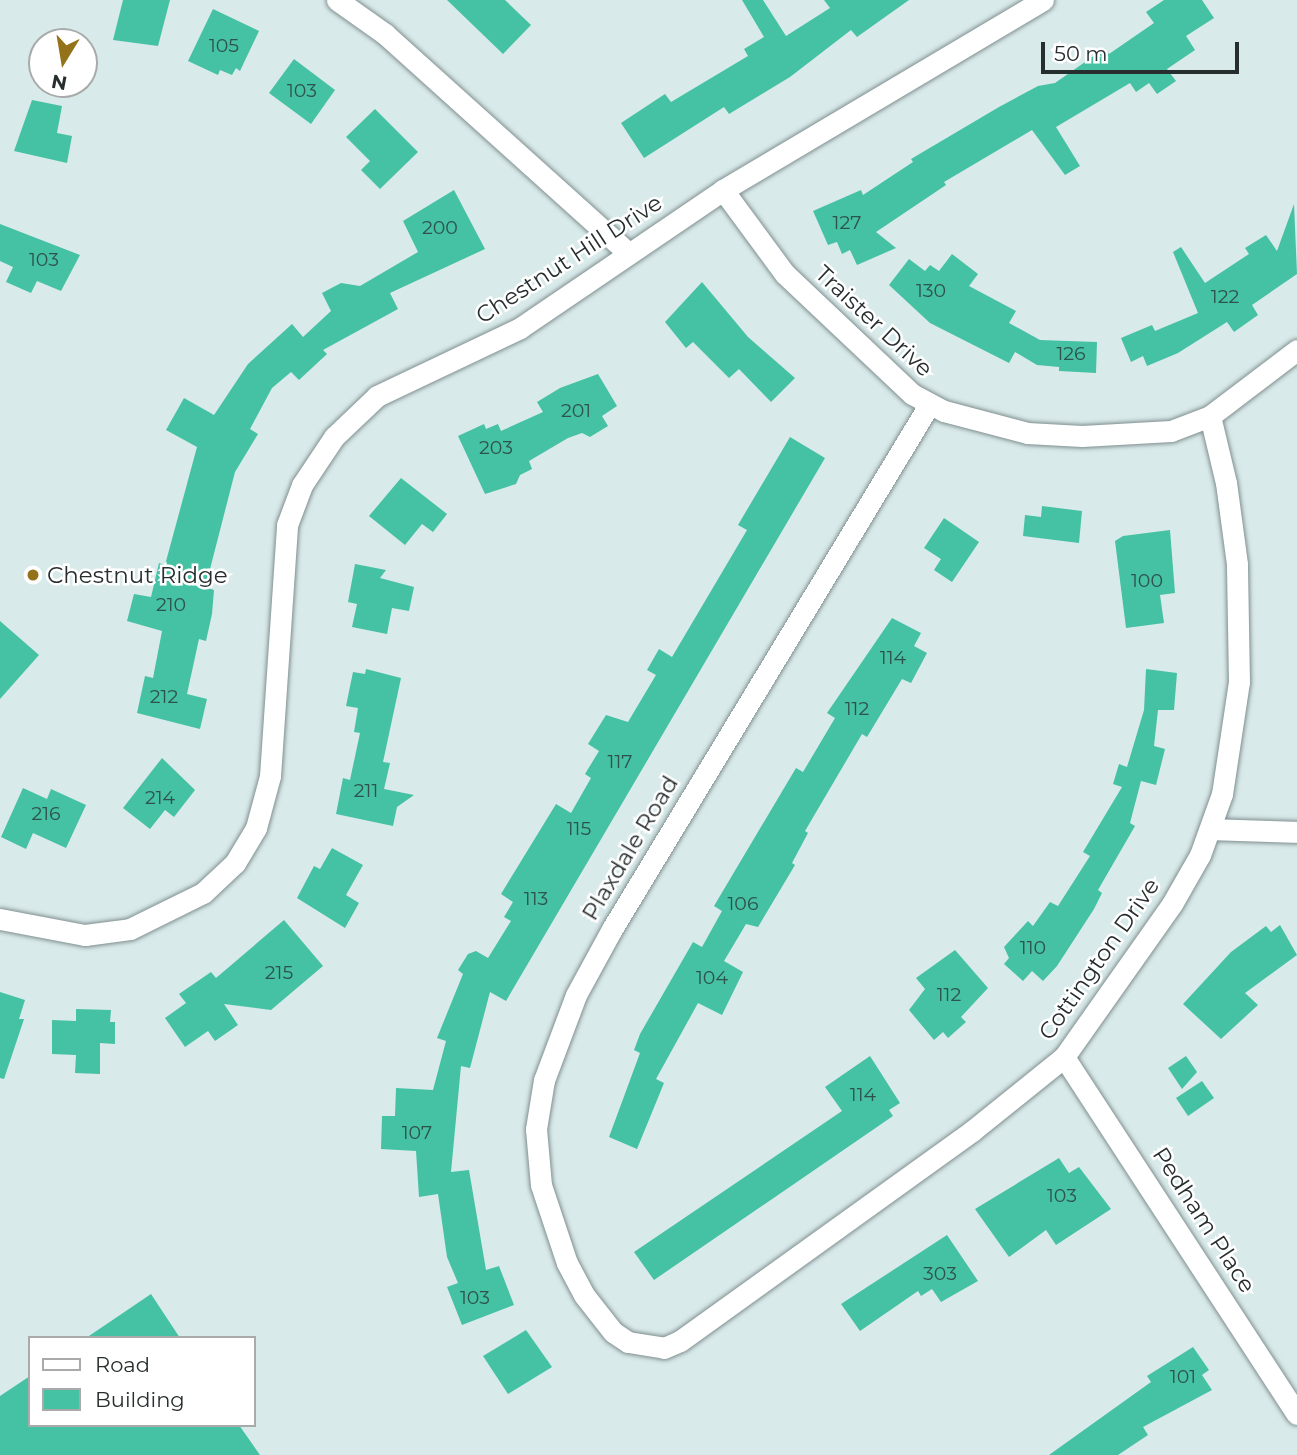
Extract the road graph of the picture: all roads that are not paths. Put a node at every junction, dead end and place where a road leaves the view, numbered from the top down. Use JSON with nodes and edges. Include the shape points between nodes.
{"nodes":[{"id":1,"x":337,"y":0,"type":"edge"},
{"id":2,"x":1043,"y":0,"type":"edge"},
{"id":3,"x":723,"y":190,"type":"junction"},
{"id":4,"x":627,"y":252,"type":"junction"},
{"id":5,"x":1297,"y":350,"type":"edge"},
{"id":6,"x":929,"y":405,"type":"junction"},
{"id":7,"x":1210,"y":416,"type":"junction"},
{"id":8,"x":1211,"y":829,"type":"junction"},
{"id":9,"x":1297,"y":832,"type":"edge"},
{"id":10,"x":0,"y":919,"type":"edge"},
{"id":11,"x":1064,"y":1057,"type":"junction"},
{"id":12,"x":628,"y":1342,"type":"joint"},
{"id":13,"x":1297,"y":1414,"type":"edge"}],
"edges":[{"from":1,"to":4,"type":"street","via":[[385,34]]},
{"from":2,"to":3,"type":"street","name":"Chestnut Hill Drive"},
{"from":3,"to":4,"type":"street","name":"Chestnut Hill Drive"},
{"from":3,"to":6,"type":"street","name":"Traister Drive","via":[[785,274]]},
{"from":4,"to":10,"type":"street","name":"Chestnut Hill Drive","via":[[520,328],[377,396],[334,438],[302,485],[287,525],[279,588],[270,776],[256,828],[235,863],[203,893],[130,929],[85,935]]},
{"from":5,"to":7,"type":"street","name":"Traister Drive"},
{"from":6,"to":7,"type":"street","name":"Traister Drive","via":[[1027,433],[1082,436],[1171,431]]},
{"from":6,"to":12,"type":"street","name":"Plaxdale Road","via":[[612,929],[576,995],[544,1080],[536,1129],[541,1185],[567,1263],[584,1295],[613,1332]]},
{"from":7,"to":8,"type":"street","name":"Cottington Drive","via":[[1226,483],[1237,564],[1239,682],[1222,794]]},
{"from":8,"to":9,"type":"street"},
{"from":8,"to":11,"type":"street","name":"Cottington Drive","via":[[1172,904]]},
{"from":11,"to":12,"type":"street","name":"Cottington Drive","via":[[972,1131],[680,1341],[664,1348]]},
{"from":11,"to":13,"type":"street","name":"Pedham Place"}]}
